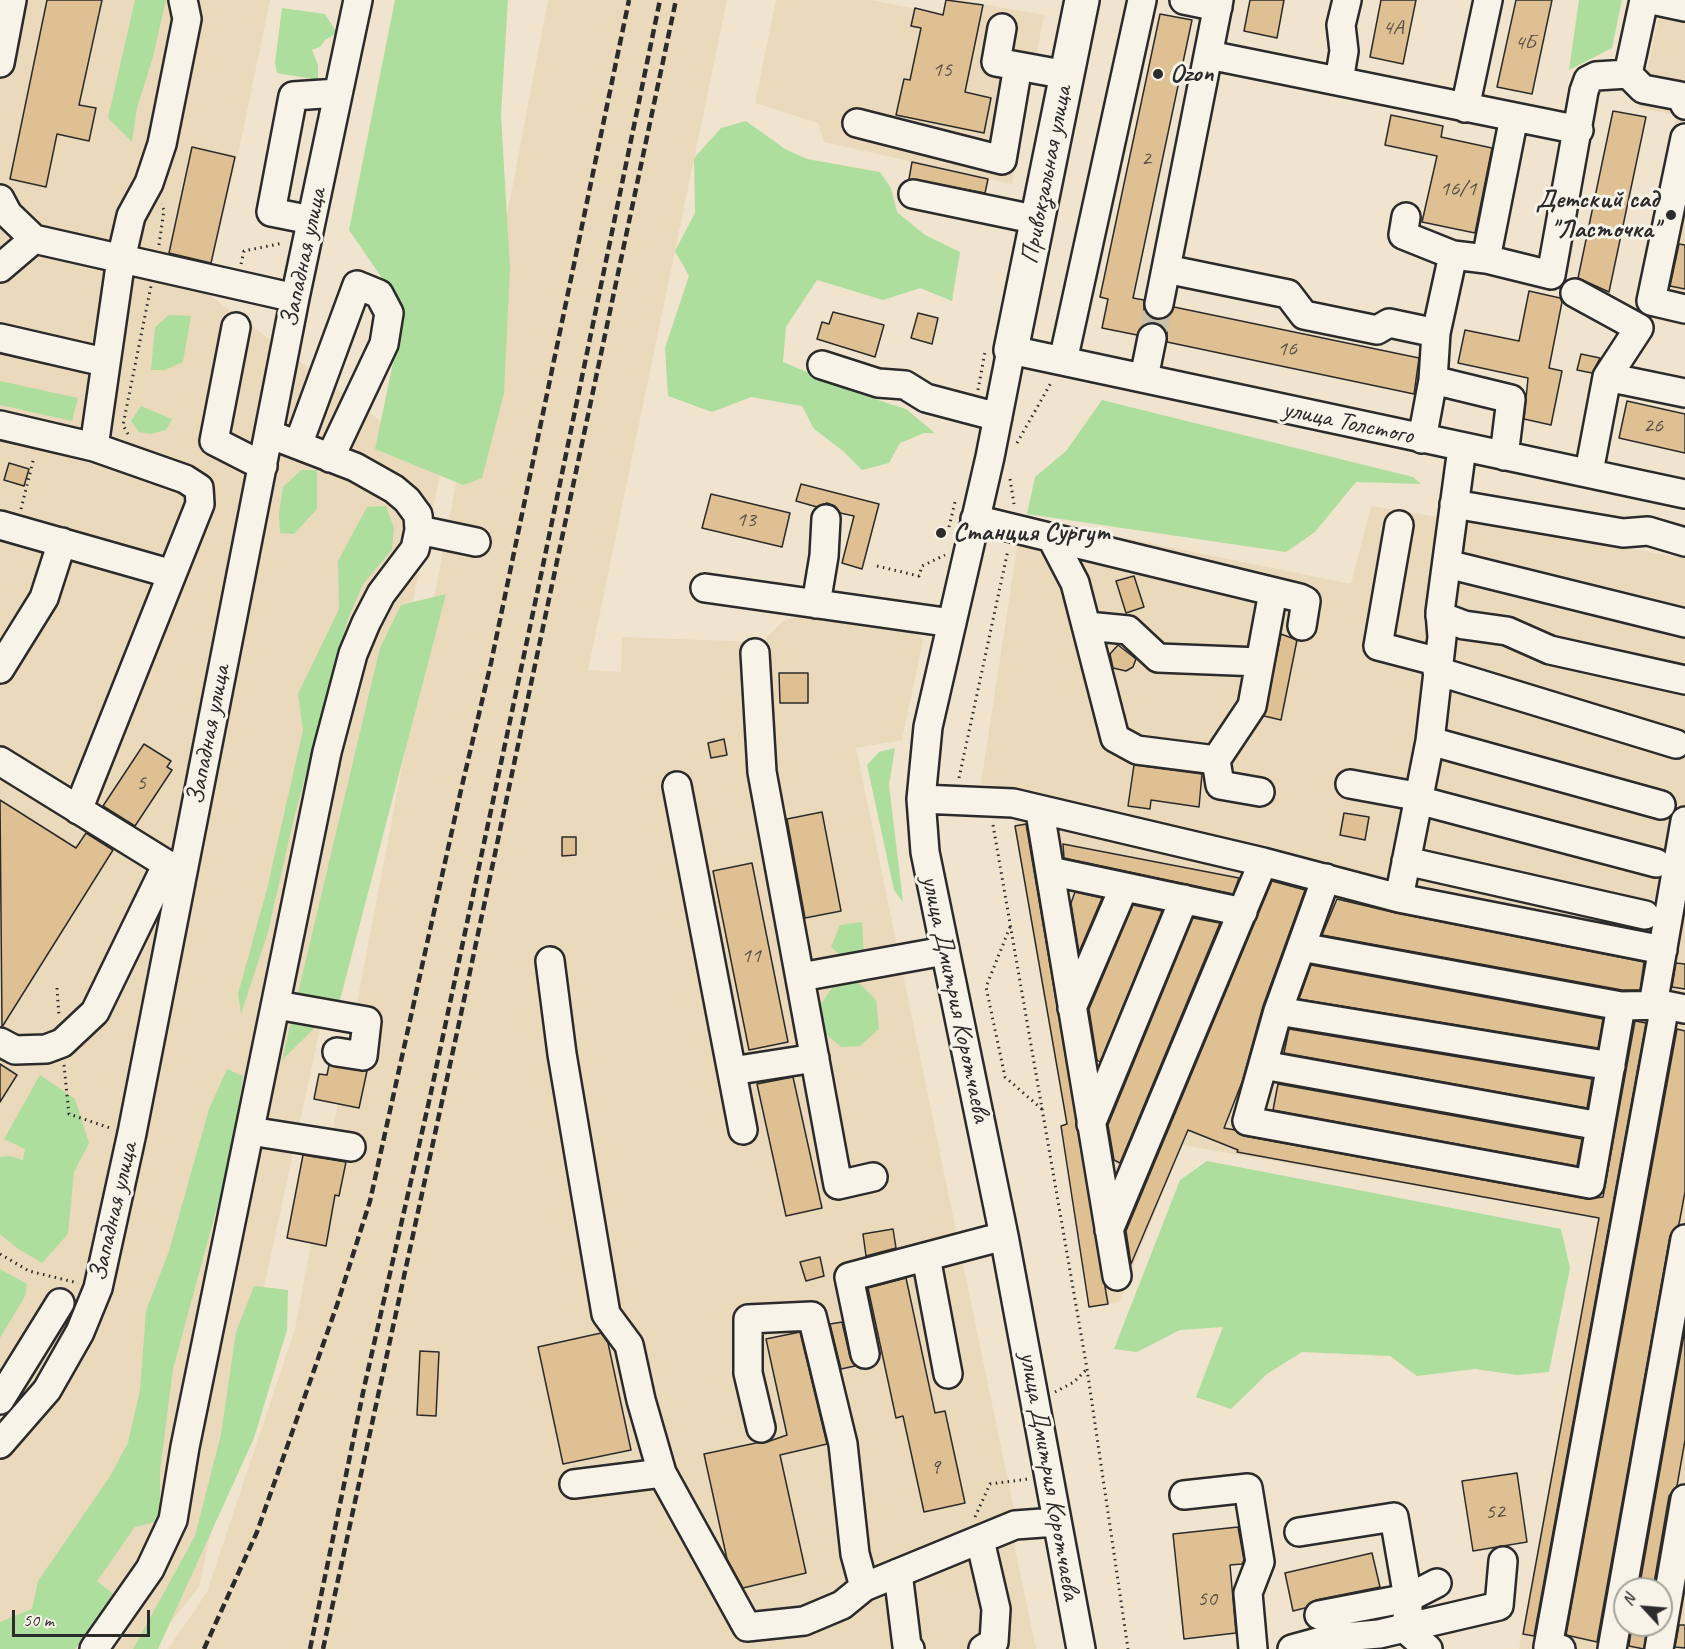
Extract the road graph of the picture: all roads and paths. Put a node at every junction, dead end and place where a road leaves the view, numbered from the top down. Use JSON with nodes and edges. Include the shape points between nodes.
{"nodes":[{"id":1,"x":12,"y":0,"type":"edge"},
{"id":2,"x":183,"y":0,"type":"edge"},
{"id":3,"x":358,"y":0,"type":"edge"},
{"id":4,"x":1082,"y":0,"type":"edge"},
{"id":5,"x":1142,"y":0,"type":"edge"},
{"id":6,"x":1184,"y":0,"type":"edge"},
{"id":7,"x":1347,"y":0,"type":"edge"},
{"id":8,"x":1488,"y":0,"type":"edge"},
{"id":9,"x":1644,"y":0,"type":"edge"},
{"id":10,"x":1652,"y":0,"type":"edge"},
{"id":11,"x":1218,"y":3,"type":"edge"},
{"id":12,"x":1685,"y":7,"type":"edge"},
{"id":13,"x":1002,"y":28,"type":"dead end"},
{"id":14,"x":1209,"y":55,"type":"junction"},
{"id":15,"x":0,"y":63,"type":"edge"},
{"id":16,"x":1018,"y":66,"type":"junction"},
{"id":17,"x":1628,"y":74,"type":"junction"},
{"id":18,"x":1067,"y":75,"type":"junction"},
{"id":19,"x":1339,"y":81,"type":"junction"},
{"id":20,"x":338,"y":93,"type":"junction"},
{"id":21,"x":1685,"y":105,"type":"edge"},
{"id":22,"x":1465,"y":108,"type":"junction"},
{"id":23,"x":1514,"y":117,"type":"junction"},
{"id":24,"x":857,"y":123,"type":"dead end"},
{"id":25,"x":1579,"y":130,"type":"junction"},
{"id":26,"x":1685,"y":138,"type":"edge"},
{"id":27,"x":913,"y":194,"type":"dead end"},
{"id":28,"x":0,"y":199,"type":"edge"},
{"id":29,"x":1406,"y":217,"type":"dead end"},
{"id":30,"x":311,"y":220,"type":"junction"},
{"id":31,"x":1038,"y":220,"type":"junction"},
{"id":32,"x":34,"y":239,"type":"junction"},
{"id":33,"x":306,"y":246,"type":"junction"},
{"id":34,"x":1453,"y":255,"type":"junction"},
{"id":35,"x":121,"y":259,"type":"junction"},
{"id":36,"x":1486,"y":260,"type":"junction"},
{"id":37,"x":0,"y":268,"type":"edge"},
{"id":38,"x":1166,"y":269,"type":"junction"},
{"id":39,"x":237,"y":285,"type":"junction"},
{"id":40,"x":1575,"y":293,"type":"dead end"},
{"id":41,"x":295,"y":298,"type":"junction"},
{"id":42,"x":1159,"y":304,"type":"tunnel mouth"},
{"id":43,"x":1685,"y":309,"type":"edge"},
{"id":44,"x":236,"y":327,"type":"dead end"},
{"id":45,"x":1436,"y":333,"type":"junction"},
{"id":46,"x":0,"y":338,"type":"edge"},
{"id":47,"x":1152,"y":338,"type":"tunnel mouth"},
{"id":48,"x":1011,"y":350,"type":"junction"},
{"id":49,"x":1063,"y":361,"type":"junction"},
{"id":50,"x":104,"y":362,"type":"junction"},
{"id":51,"x":822,"y":365,"type":"dead end"},
{"id":52,"x":1607,"y":377,"type":"junction"},
{"id":53,"x":1144,"y":378,"type":"junction"},
{"id":54,"x":1433,"y":380,"type":"junction"},
{"id":55,"x":1685,"y":393,"type":"edge"},
{"id":56,"x":998,"y":417,"type":"junction"},
{"id":57,"x":0,"y":424,"type":"edge"},
{"id":58,"x":269,"y":434,"type":"junction"},
{"id":59,"x":1422,"y":439,"type":"junction"},
{"id":60,"x":297,"y":445,"type":"junction"},
{"id":61,"x":94,"y":447,"type":"junction"},
{"id":62,"x":1462,"y":448,"type":"junction"},
{"id":63,"x":1015,"y":452,"type":"dead end"},
{"id":64,"x":1504,"y":456,"type":"junction"},
{"id":65,"x":330,"y":458,"type":"junction"},
{"id":66,"x":262,"y":466,"type":"junction"},
{"id":67,"x":1011,"y":472,"type":"dead end"},
{"id":68,"x":1589,"y":472,"type":"junction"},
{"id":69,"x":1685,"y":494,"type":"edge"},
{"id":70,"x":1454,"y":504,"type":"junction"},
{"id":71,"x":826,"y":519,"type":"dead end"},
{"id":72,"x":975,"y":519,"type":"junction"},
{"id":73,"x":0,"y":525,"type":"edge"},
{"id":74,"x":1399,"y":525,"type":"dead end"},
{"id":75,"x":1012,"y":528,"type":"junction"},
{"id":76,"x":419,"y":530,"type":"junction"},
{"id":77,"x":1051,"y":537,"type":"junction"},
{"id":78,"x":62,"y":542,"type":"junction"},
{"id":79,"x":476,"y":542,"type":"dead end"},
{"id":80,"x":1685,"y":542,"type":"edge"},
{"id":81,"x":1447,"y":564,"type":"junction"},
{"id":82,"x":172,"y":574,"type":"junction"},
{"id":83,"x":705,"y":588,"type":"dead end"},
{"id":84,"x":1273,"y":592,"type":"junction"},
{"id":85,"x":816,"y":604,"type":"junction"},
{"id":86,"x":1440,"y":616,"type":"junction"},
{"id":87,"x":952,"y":623,"type":"junction"},
{"id":88,"x":1685,"y":623,"type":"edge"},
{"id":89,"x":1087,"y":626,"type":"junction"},
{"id":90,"x":1302,"y":626,"type":"dead end"},
{"id":91,"x":755,"y":653,"type":"dead end"},
{"id":92,"x":1260,"y":662,"type":"junction"},
{"id":93,"x":1438,"y":666,"type":"junction"},
{"id":94,"x":0,"y":669,"type":"edge"},
{"id":95,"x":1685,"y":680,"type":"edge"},
{"id":96,"x":1430,"y":741,"type":"junction"},
{"id":97,"x":1676,"y":744,"type":"dead end"},
{"id":98,"x":1216,"y":760,"type":"junction"},
{"id":99,"x":0,"y":761,"type":"edge"},
{"id":100,"x":1350,"y":784,"type":"dead end"},
{"id":101,"x":677,"y":786,"type":"dead end"},
{"id":102,"x":1260,"y":792,"type":"dead end"},
{"id":103,"x":921,"y":799,"type":"junction"},
{"id":104,"x":1418,"y":800,"type":"junction"},
{"id":105,"x":986,"y":802,"type":"junction"},
{"id":106,"x":1661,"y":806,"type":"dead end"},
{"id":107,"x":78,"y":810,"type":"junction"},
{"id":108,"x":1040,"y":812,"type":"junction"},
{"id":109,"x":1685,"y":821,"type":"edge"},
{"id":110,"x":1406,"y":861,"type":"junction"},
{"id":111,"x":1263,"y":862,"type":"junction"},
{"id":112,"x":1656,"y":863,"type":"dead end"},
{"id":113,"x":174,"y":869,"type":"junction"},
{"id":114,"x":1050,"y":871,"type":"junction"},
{"id":115,"x":1326,"y":878,"type":"junction"},
{"id":116,"x":1124,"y":886,"type":"junction"},
{"id":117,"x":1399,"y":898,"type":"junction"},
{"id":118,"x":1184,"y":899,"type":"junction"},
{"id":119,"x":1243,"y":912,"type":"junction"},
{"id":120,"x":1645,"y":915,"type":"dead end"},
{"id":121,"x":1010,"y":926,"type":"junction"},
{"id":122,"x":1301,"y":947,"type":"junction"},
{"id":123,"x":1663,"y":950,"type":"junction"},
{"id":124,"x":944,"y":951,"type":"junction"},
{"id":125,"x":550,"y":961,"type":"dead end"},
{"id":126,"x":801,"y":977,"type":"junction"},
{"id":127,"x":57,"y":988,"type":"dead end"},
{"id":128,"x":276,"y":1005,"type":"junction"},
{"id":129,"x":1621,"y":1006,"type":"junction"},
{"id":130,"x":1668,"y":1006,"type":"edge"},
{"id":131,"x":1072,"y":1008,"type":"junction"},
{"id":132,"x":1278,"y":1011,"type":"junction"},
{"id":133,"x":0,"y":1042,"type":"edge"},
{"id":134,"x":62,"y":1043,"type":"junction"},
{"id":135,"x":337,"y":1052,"type":"dead end"},
{"id":136,"x":815,"y":1058,"type":"junction"},
{"id":137,"x":1263,"y":1065,"type":"junction"},
{"id":138,"x":1611,"y":1066,"type":"junction"},
{"id":139,"x":732,"y":1071,"type":"junction"},
{"id":140,"x":1043,"y":1110,"type":"junction"},
{"id":141,"x":1092,"y":1125,"type":"junction"},
{"id":142,"x":1600,"y":1126,"type":"junction"},
{"id":143,"x":743,"y":1130,"type":"dead end"},
{"id":144,"x":250,"y":1131,"type":"junction"},
{"id":145,"x":132,"y":1133,"type":"junction"},
{"id":146,"x":351,"y":1147,"type":"dead end"},
{"id":147,"x":873,"y":1177,"type":"dead end"},
{"id":148,"x":1109,"y":1230,"type":"junction"},
{"id":149,"x":1004,"y":1236,"type":"junction"},
{"id":150,"x":1685,"y":1239,"type":"edge"},
{"id":151,"x":0,"y":1254,"type":"edge"},
{"id":152,"x":926,"y":1257,"type":"junction"},
{"id":153,"x":1117,"y":1276,"type":"dead end"},
{"id":154,"x":98,"y":1288,"type":"junction"},
{"id":155,"x":60,"y":1303,"type":"dead end"},
{"id":156,"x":865,"y":1354,"type":"dead end"},
{"id":157,"x":1087,"y":1369,"type":"junction"},
{"id":158,"x":948,"y":1374,"type":"dead end"},
{"id":159,"x":2,"y":1393,"type":"edge"},
{"id":160,"x":1035,"y":1396,"type":"junction"},
{"id":161,"x":761,"y":1428,"type":"dead end"},
{"id":162,"x":0,"y":1444,"type":"edge"},
{"id":163,"x":1026,"y":1468,"type":"dead end"},
{"id":164,"x":662,"y":1473,"type":"junction"},
{"id":165,"x":574,"y":1484,"type":"dead end"},
{"id":166,"x":1184,"y":1495,"type":"dead end"},
{"id":167,"x":1685,"y":1498,"type":"edge"},
{"id":168,"x":1056,"y":1522,"type":"junction"},
{"id":169,"x":1299,"y":1532,"type":"dead end"},
{"id":170,"x":975,"y":1533,"type":"junction"},
{"id":171,"x":1503,"y":1561,"type":"dead end"},
{"id":172,"x":898,"y":1573,"type":"junction"},
{"id":173,"x":1437,"y":1583,"type":"dead end"},
{"id":174,"x":864,"y":1587,"type":"junction"},
{"id":175,"x":1408,"y":1598,"type":"junction"},
{"id":176,"x":1319,"y":1616,"type":"dead end"},
{"id":177,"x":1388,"y":1637,"type":"edge"},
{"id":178,"x":94,"y":1649,"type":"edge"},
{"id":179,"x":910,"y":1649,"type":"edge"},
{"id":180,"x":983,"y":1649,"type":"edge"},
{"id":181,"x":1081,"y":1649,"type":"edge"},
{"id":182,"x":1128,"y":1649,"type":"edge"},
{"id":183,"x":1253,"y":1649,"type":"edge"},
{"id":184,"x":1292,"y":1649,"type":"edge"},
{"id":185,"x":1428,"y":1649,"type":"edge"},
{"id":186,"x":1561,"y":1649,"type":"edge"},
{"id":187,"x":1612,"y":1649,"type":"edge"},
{"id":188,"x":1659,"y":1649,"type":"edge"}],
"edges":[{"from":1,"to":15,"type":"street"},
{"from":2,"to":35,"type":"street","via":[[187,19],[162,144],[149,183],[131,216]]},
{"from":3,"to":20,"type":"street","name":"Западная улица"},
{"from":4,"to":18,"type":"main road","name":"Привокзальная улица"},
{"from":5,"to":49,"type":"street"},
{"from":6,"to":11,"type":"street"},
{"from":7,"to":19,"type":"street","via":[[1341,25],[1344,51]]},
{"from":8,"to":22,"type":"street"},
{"from":9,"to":17,"type":"street"},
{"from":10,"to":12,"type":"street"},
{"from":11,"to":14,"type":"street"},
{"from":13,"to":16,"type":"street","via":[[996,62]]},
{"from":14,"to":19,"type":"street"},
{"from":14,"to":38,"type":"street"},
{"from":16,"to":18,"type":"street"},
{"from":16,"to":24,"type":"street","via":[[1002,160]]},
{"from":17,"to":21,"type":"street","via":[[1643,89],[1680,96]]},
{"from":17,"to":25,"type":"street","via":[[1596,76],[1588,81]]},
{"from":18,"to":31,"type":"main road","name":"Привокзальная улица"},
{"from":19,"to":22,"type":"street"},
{"from":20,"to":30,"type":"street","name":"Западная улица"},
{"from":20,"to":30,"type":"street","via":[[293,96],[271,212]]},
{"from":22,"to":23,"type":"street"},
{"from":23,"to":25,"type":"street"},
{"from":23,"to":36,"type":"street"},
{"from":25,"to":36,"type":"street","via":[[1551,275]]},
{"from":26,"to":43,"type":"street","via":[[1652,301]]},
{"from":27,"to":31,"type":"street"},
{"from":28,"to":32,"type":"street","via":[[8,214]]},
{"from":29,"to":34,"type":"street","via":[[1403,235]]},
{"from":30,"to":33,"type":"street","name":"Западная улица"},
{"from":31,"to":48,"type":"main road","name":"Привокзальная улица"},
{"from":32,"to":35,"type":"street"},
{"from":32,"to":37,"type":"street"},
{"from":33,"to":39,"type":"path","via":[[289,242],[244,251]]},
{"from":33,"to":41,"type":"street","name":"Западная улица"},
{"from":34,"to":36,"type":"street"},
{"from":34,"to":45,"type":"street"},
{"from":35,"to":39,"type":"street"},
{"from":35,"to":50,"type":"street"},
{"from":38,"to":42,"type":"street"},
{"from":38,"to":45,"type":"street","via":[[1288,294],[1304,315],[1377,330],[1389,323]]},
{"from":39,"to":41,"type":"street"},
{"from":40,"to":52,"type":"street","via":[[1639,328]]},
{"from":41,"to":58,"type":"street","name":"Западная улица"},
{"from":44,"to":66,"type":"street","via":[[214,441]]},
{"from":45,"to":54,"type":"street"},
{"from":46,"to":50,"type":"street"},
{"from":47,"to":53,"type":"street"},
{"from":48,"to":49,"type":"street","name":"улица Толстого"},
{"from":48,"to":56,"type":"street","name":"улица Дмитрия Коротчаева"},
{"from":49,"to":53,"type":"street","name":"улица Толстого"},
{"from":49,"to":63,"type":"path","via":[[1017,441]]},
{"from":50,"to":61,"type":"street"},
{"from":51,"to":56,"type":"street","via":[[878,383],[905,385],[926,398]]},
{"from":52,"to":55,"type":"street"},
{"from":52,"to":68,"type":"street"},
{"from":53,"to":59,"type":"street","name":"улица Толстого"},
{"from":54,"to":59,"type":"street"},
{"from":54,"to":64,"type":"street","via":[[1511,399]]},
{"from":56,"to":72,"type":"street","name":"улица Дмитрия Коротчаева"},
{"from":57,"to":61,"type":"street"},
{"from":58,"to":60,"type":"street"},
{"from":58,"to":66,"type":"street","name":"Западная улица"},
{"from":59,"to":62,"type":"street","name":"улица Толстого"},
{"from":60,"to":65,"type":"street"},
{"from":60,"to":65,"type":"street","via":[[357,285],[379,294],[389,313],[384,344]]},
{"from":61,"to":82,"type":"street","via":[[186,479],[200,488],[200,504]]},
{"from":62,"to":64,"type":"street","name":"улица Толстого"},
{"from":62,"to":70,"type":"street"},
{"from":64,"to":68,"type":"street","name":"улица Толстого"},
{"from":65,"to":76,"type":"street","via":[[394,489],[418,515]]},
{"from":66,"to":113,"type":"street","name":"Западная улица"},
{"from":67,"to":75,"type":"path"},
{"from":68,"to":69,"type":"street","name":"улица Толстого"},
{"from":70,"to":80,"type":"street","via":[[1623,533],[1648,531]]},
{"from":70,"to":81,"type":"street"},
{"from":71,"to":85,"type":"street"},
{"from":72,"to":75,"type":"street"},
{"from":72,"to":87,"type":"street","name":"улица Дмитрия Коротчаева"},
{"from":73,"to":78,"type":"street"},
{"from":74,"to":93,"type":"street","via":[[1377,646]]},
{"from":75,"to":77,"type":"street"},
{"from":75,"to":105,"type":"path","via":[[957,788],[982,793]]},
{"from":76,"to":79,"type":"street"},
{"from":76,"to":128,"type":"street","via":[[415,549],[381,594],[354,654],[327,752]]},
{"from":77,"to":84,"type":"street"},
{"from":77,"to":89,"type":"street","via":[[1075,583]]},
{"from":78,"to":82,"type":"street"},
{"from":78,"to":94,"type":"street","via":[[44,598]]},
{"from":81,"to":86,"type":"street"},
{"from":81,"to":88,"type":"street"},
{"from":82,"to":107,"type":"street"},
{"from":83,"to":85,"type":"street"},
{"from":84,"to":90,"type":"street","via":[[1306,601]]},
{"from":84,"to":92,"type":"street"},
{"from":85,"to":87,"type":"street"},
{"from":86,"to":93,"type":"street"},
{"from":86,"to":95,"type":"street","via":[[1464,625],[1507,631],[1550,650]]},
{"from":87,"to":103,"type":"street","name":"улица Дмитрия Коротчаева","via":[[928,727]]},
{"from":89,"to":92,"type":"street","via":[[1128,630],[1158,657]]},
{"from":89,"to":98,"type":"street","via":[[1115,738],[1137,750]]},
{"from":91,"to":126,"type":"street","via":[[762,772]]},
{"from":92,"to":98,"type":"street","via":[[1252,706]]},
{"from":93,"to":96,"type":"street"},
{"from":93,"to":97,"type":"street"},
{"from":96,"to":104,"type":"street"},
{"from":96,"to":106,"type":"street"},
{"from":98,"to":102,"type":"street","via":[[1220,785]]},
{"from":99,"to":107,"type":"street"},
{"from":100,"to":104,"type":"street","via":[[1410,795]]},
{"from":101,"to":139,"type":"street"},
{"from":103,"to":105,"type":"street"},
{"from":103,"to":124,"type":"street","name":"улица Дмитрия Коротчаева","via":[[925,852]]},
{"from":104,"to":110,"type":"street"},
{"from":104,"to":112,"type":"street"},
{"from":105,"to":108,"type":"street","via":[[1013,803]]},
{"from":105,"to":121,"type":"path"},
{"from":107,"to":113,"type":"street"},
{"from":108,"to":111,"type":"street"},
{"from":108,"to":114,"type":"street"},
{"from":109,"to":123,"type":"street"},
{"from":110,"to":117,"type":"street"},
{"from":110,"to":120,"type":"street"},
{"from":111,"to":115,"type":"street"},
{"from":111,"to":119,"type":"street"},
{"from":113,"to":134,"type":"street","via":[[95,1012]]},
{"from":113,"to":145,"type":"street","name":"Западная улица"},
{"from":114,"to":116,"type":"street"},
{"from":114,"to":131,"type":"street"},
{"from":115,"to":117,"type":"street"},
{"from":115,"to":122,"type":"street"},
{"from":116,"to":118,"type":"street"},
{"from":116,"to":131,"type":"street"},
{"from":117,"to":123,"type":"street"},
{"from":118,"to":119,"type":"street"},
{"from":118,"to":141,"type":"street"},
{"from":119,"to":148,"type":"street"},
{"from":121,"to":140,"type":"path"},
{"from":121,"to":140,"type":"path","via":[[986,987],[1005,1077]]},
{"from":122,"to":129,"type":"street"},
{"from":122,"to":132,"type":"street"},
{"from":123,"to":130,"type":"street"},
{"from":124,"to":126,"type":"street"},
{"from":124,"to":149,"type":"street","name":"улица Дмитрия Коротчаева"},
{"from":125,"to":164,"type":"street","via":[[606,1314],[629,1345]]},
{"from":126,"to":136,"type":"street"},
{"from":127,"to":134,"type":"path"},
{"from":128,"to":135,"type":"street","via":[[367,1021],[363,1056]]},
{"from":128,"to":144,"type":"street"},
{"from":129,"to":130,"type":"street"},
{"from":129,"to":138,"type":"street"},
{"from":130,"to":186,"type":"street","via":[[1548,1647]]},
{"from":131,"to":141,"type":"street"},
{"from":132,"to":137,"type":"street"},
{"from":132,"to":138,"type":"street"},
{"from":133,"to":134,"type":"street","via":[[15,1050],[46,1049]]},
{"from":134,"to":145,"type":"path","via":[[69,1114]]},
{"from":136,"to":139,"type":"street"},
{"from":136,"to":147,"type":"street","via":[[838,1185]]},
{"from":137,"to":142,"type":"street"},
{"from":137,"to":142,"type":"street","via":[[1247,1121],[1590,1184]]},
{"from":138,"to":142,"type":"street"},
{"from":139,"to":143,"type":"street"},
{"from":140,"to":157,"type":"path"},
{"from":141,"to":148,"type":"street"},
{"from":144,"to":146,"type":"street"},
{"from":144,"to":178,"type":"street","via":[[173,1520],[150,1569]]},
{"from":145,"to":154,"type":"street","name":"Западная улица"},
{"from":148,"to":153,"type":"street"},
{"from":149,"to":152,"type":"street"},
{"from":149,"to":160,"type":"street","name":"улица Дмитрия Коротчаева"},
{"from":150,"to":187,"type":"street"},
{"from":151,"to":154,"type":"path","via":[[29,1271]]},
{"from":152,"to":156,"type":"street","via":[[849,1276]]},
{"from":152,"to":158,"type":"street"},
{"from":154,"to":162,"type":"street","name":"Западная улица","via":[[53,1382]]},
{"from":155,"to":159,"type":"street"},
{"from":157,"to":160,"type":"path","via":[[1061,1391]]},
{"from":157,"to":182,"type":"path"},
{"from":160,"to":168,"type":"street","name":"улица Дмитрия Коротчаева"},
{"from":161,"to":174,"type":"street","via":[[748,1373],[748,1319],[812,1316],[843,1444],[855,1554]]},
{"from":163,"to":170,"type":"path","via":[[1028,1479],[990,1484]]},
{"from":164,"to":165,"type":"street"},
{"from":164,"to":174,"type":"street","via":[[747,1627],[804,1621],[842,1605]]},
{"from":166,"to":183,"type":"street","via":[[1248,1488],[1260,1562],[1248,1593]]},
{"from":167,"to":188,"type":"street"},
{"from":168,"to":170,"type":"street"},
{"from":168,"to":181,"type":"street","name":"улица Дмитрия Коротчаева"},
{"from":169,"to":175,"type":"street","via":[[1394,1517]]},
{"from":170,"to":172,"type":"street"},
{"from":170,"to":180,"type":"street","via":[[996,1609],[993,1642]]},
{"from":171,"to":177,"type":"street","via":[[1498,1606]]},
{"from":172,"to":174,"type":"street"},
{"from":172,"to":179,"type":"street"},
{"from":173,"to":175,"type":"street"},
{"from":175,"to":176,"type":"street"},
{"from":175,"to":177,"type":"street","via":[[1408,1615]]},
{"from":177,"to":184,"type":"street","via":[[1332,1638]]},
{"from":177,"to":185,"type":"street"}]}
